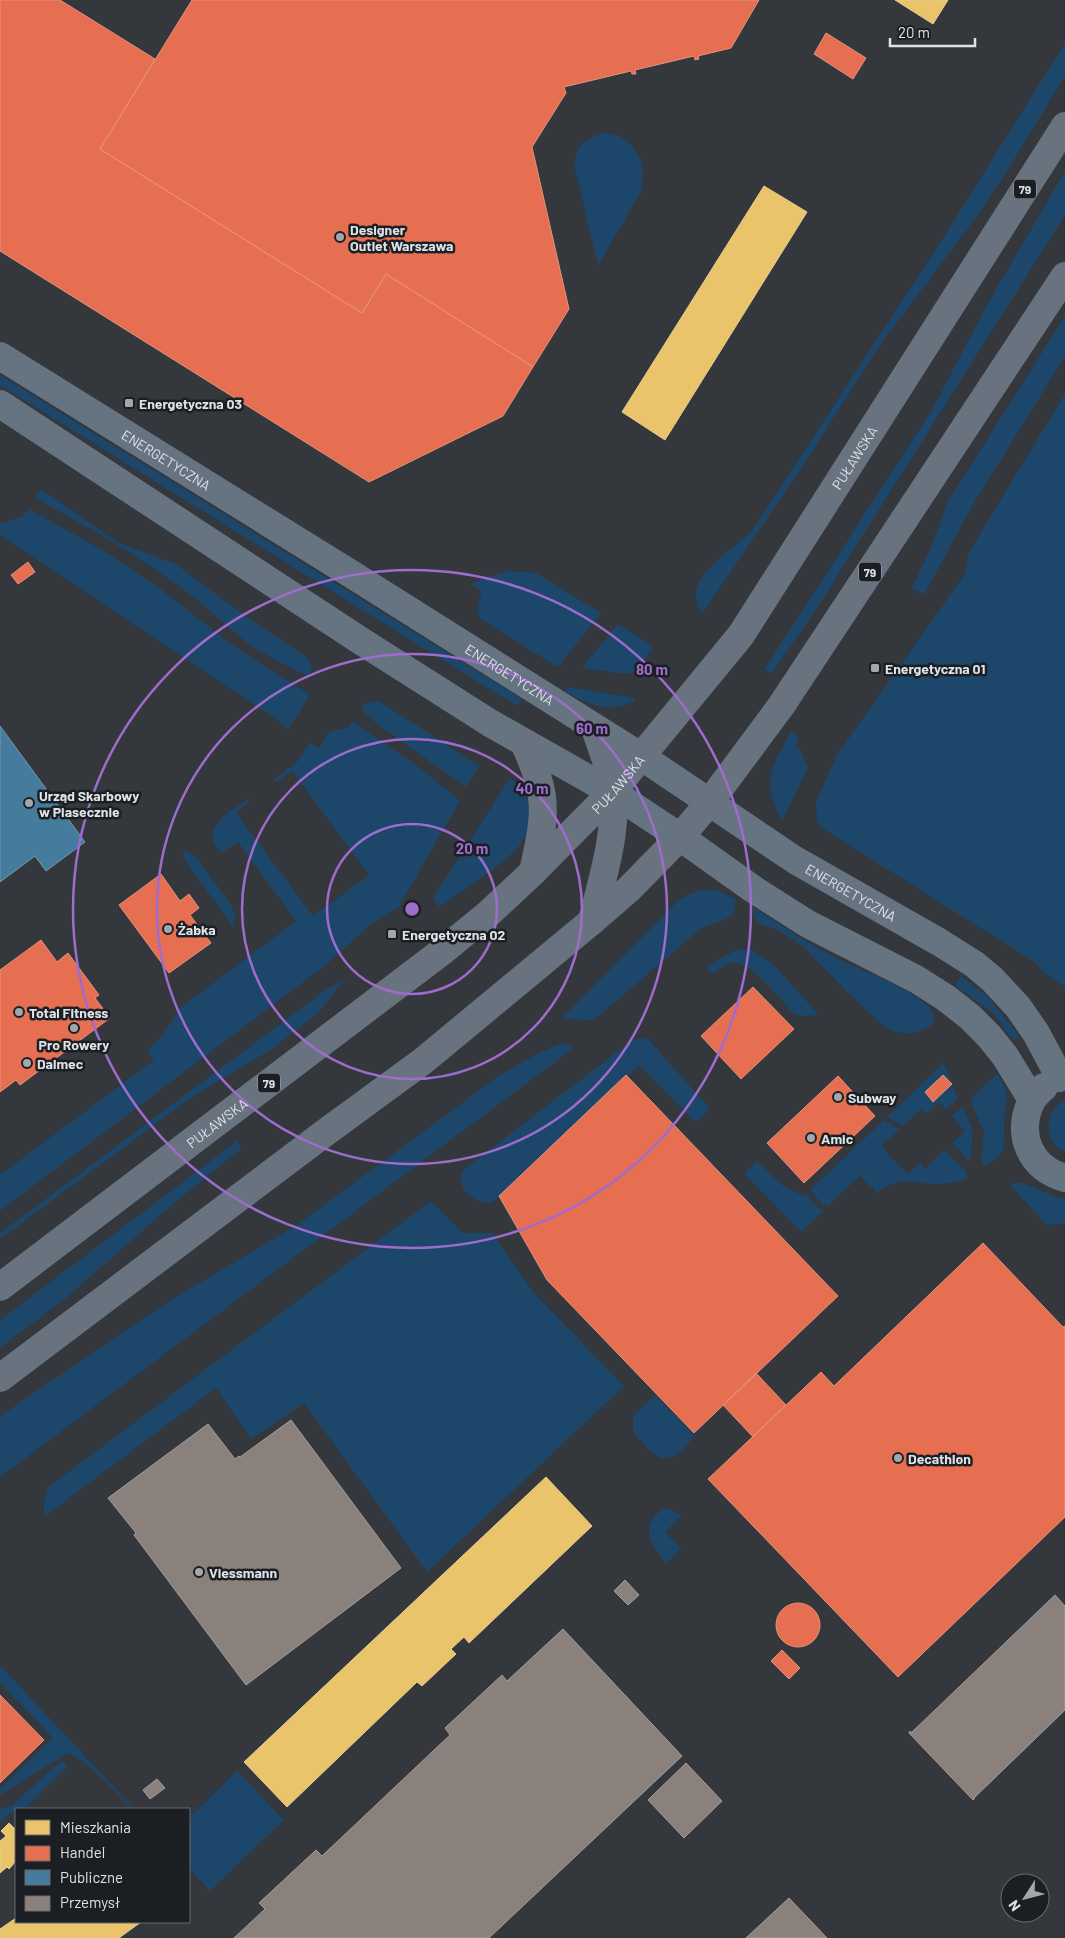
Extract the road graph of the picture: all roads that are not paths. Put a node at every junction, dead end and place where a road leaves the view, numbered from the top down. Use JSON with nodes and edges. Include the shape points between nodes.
{"nodes":[{"id":1,"x":1065,"y":126,"type":"edge"},
{"id":2,"x":1065,"y":276,"type":"edge"},
{"id":3,"x":0,"y":356,"type":"edge"},
{"id":4,"x":0,"y":404,"type":"edge"},
{"id":5,"x":595,"y":728,"type":"junction"},
{"id":6,"x":524,"y":743,"type":"junction"},
{"id":7,"x":642,"y":757,"type":"junction"},
{"id":8,"x":612,"y":792,"type":"junction"},
{"id":9,"x":708,"y":803,"type":"junction"},
{"id":10,"x":680,"y":837,"type":"junction"},
{"id":11,"x":533,"y":872,"type":"junction"},
{"id":12,"x":592,"y":921,"type":"junction"},
{"id":13,"x":1063,"y":1077,"type":"edge"},
{"id":14,"x":1032,"y":1100,"type":"junction"},
{"id":15,"x":1065,"y":1178,"type":"edge"},
{"id":16,"x":0,"y":1287,"type":"edge"},
{"id":17,"x":0,"y":1378,"type":"edge"}],
"edges":[{"from":1,"to":7,"type":"main road","name":"PUŁAWSKA","number":"79","via":[[741,635]]},
{"from":2,"to":9,"type":"main road","number":"79","via":[[781,706]]},
{"from":3,"to":5,"type":"street","name":"ENERGETYCZNA"},
{"from":4,"to":6,"type":"street","via":[[361,641]]},
{"from":5,"to":7,"type":"street","name":"ENERGETYCZNA"},
{"from":5,"to":8,"type":"main road","via":[[611,777]]},
{"from":6,"to":8,"type":"street"},
{"from":6,"to":11,"type":"main road","via":[[540,785],[542,804],[541,835]]},
{"from":7,"to":8,"type":"main road","name":"PUŁAWSKA"},
{"from":7,"to":9,"type":"street","name":"ENERGETYCZNA"},
{"from":8,"to":10,"type":"street"},
{"from":8,"to":11,"type":"main road","name":"PUŁAWSKA","number":"79"},
{"from":8,"to":12,"type":"main road","via":[[613,820]]},
{"from":9,"to":10,"type":"main road","number":"79"},
{"from":9,"to":13,"type":"street","name":"ENERGETYCZNA","via":[[795,860],[974,964],[1018,1007]]},
{"from":10,"to":12,"type":"main road","number":"79"},
{"from":10,"to":14,"type":"street","via":[[808,924],[946,998],[989,1036]]},
{"from":11,"to":16,"type":"main road","name":"PUŁAWSKA","number":"79","via":[[444,950]]},
{"from":12,"to":17,"type":"main road","number":"79","via":[[423,1061]]},
{"from":13,"to":14,"type":"street","via":[[1044,1086]]},
{"from":14,"to":15,"type":"street","via":[[1025,1117],[1030,1153],[1041,1166]]}]}
